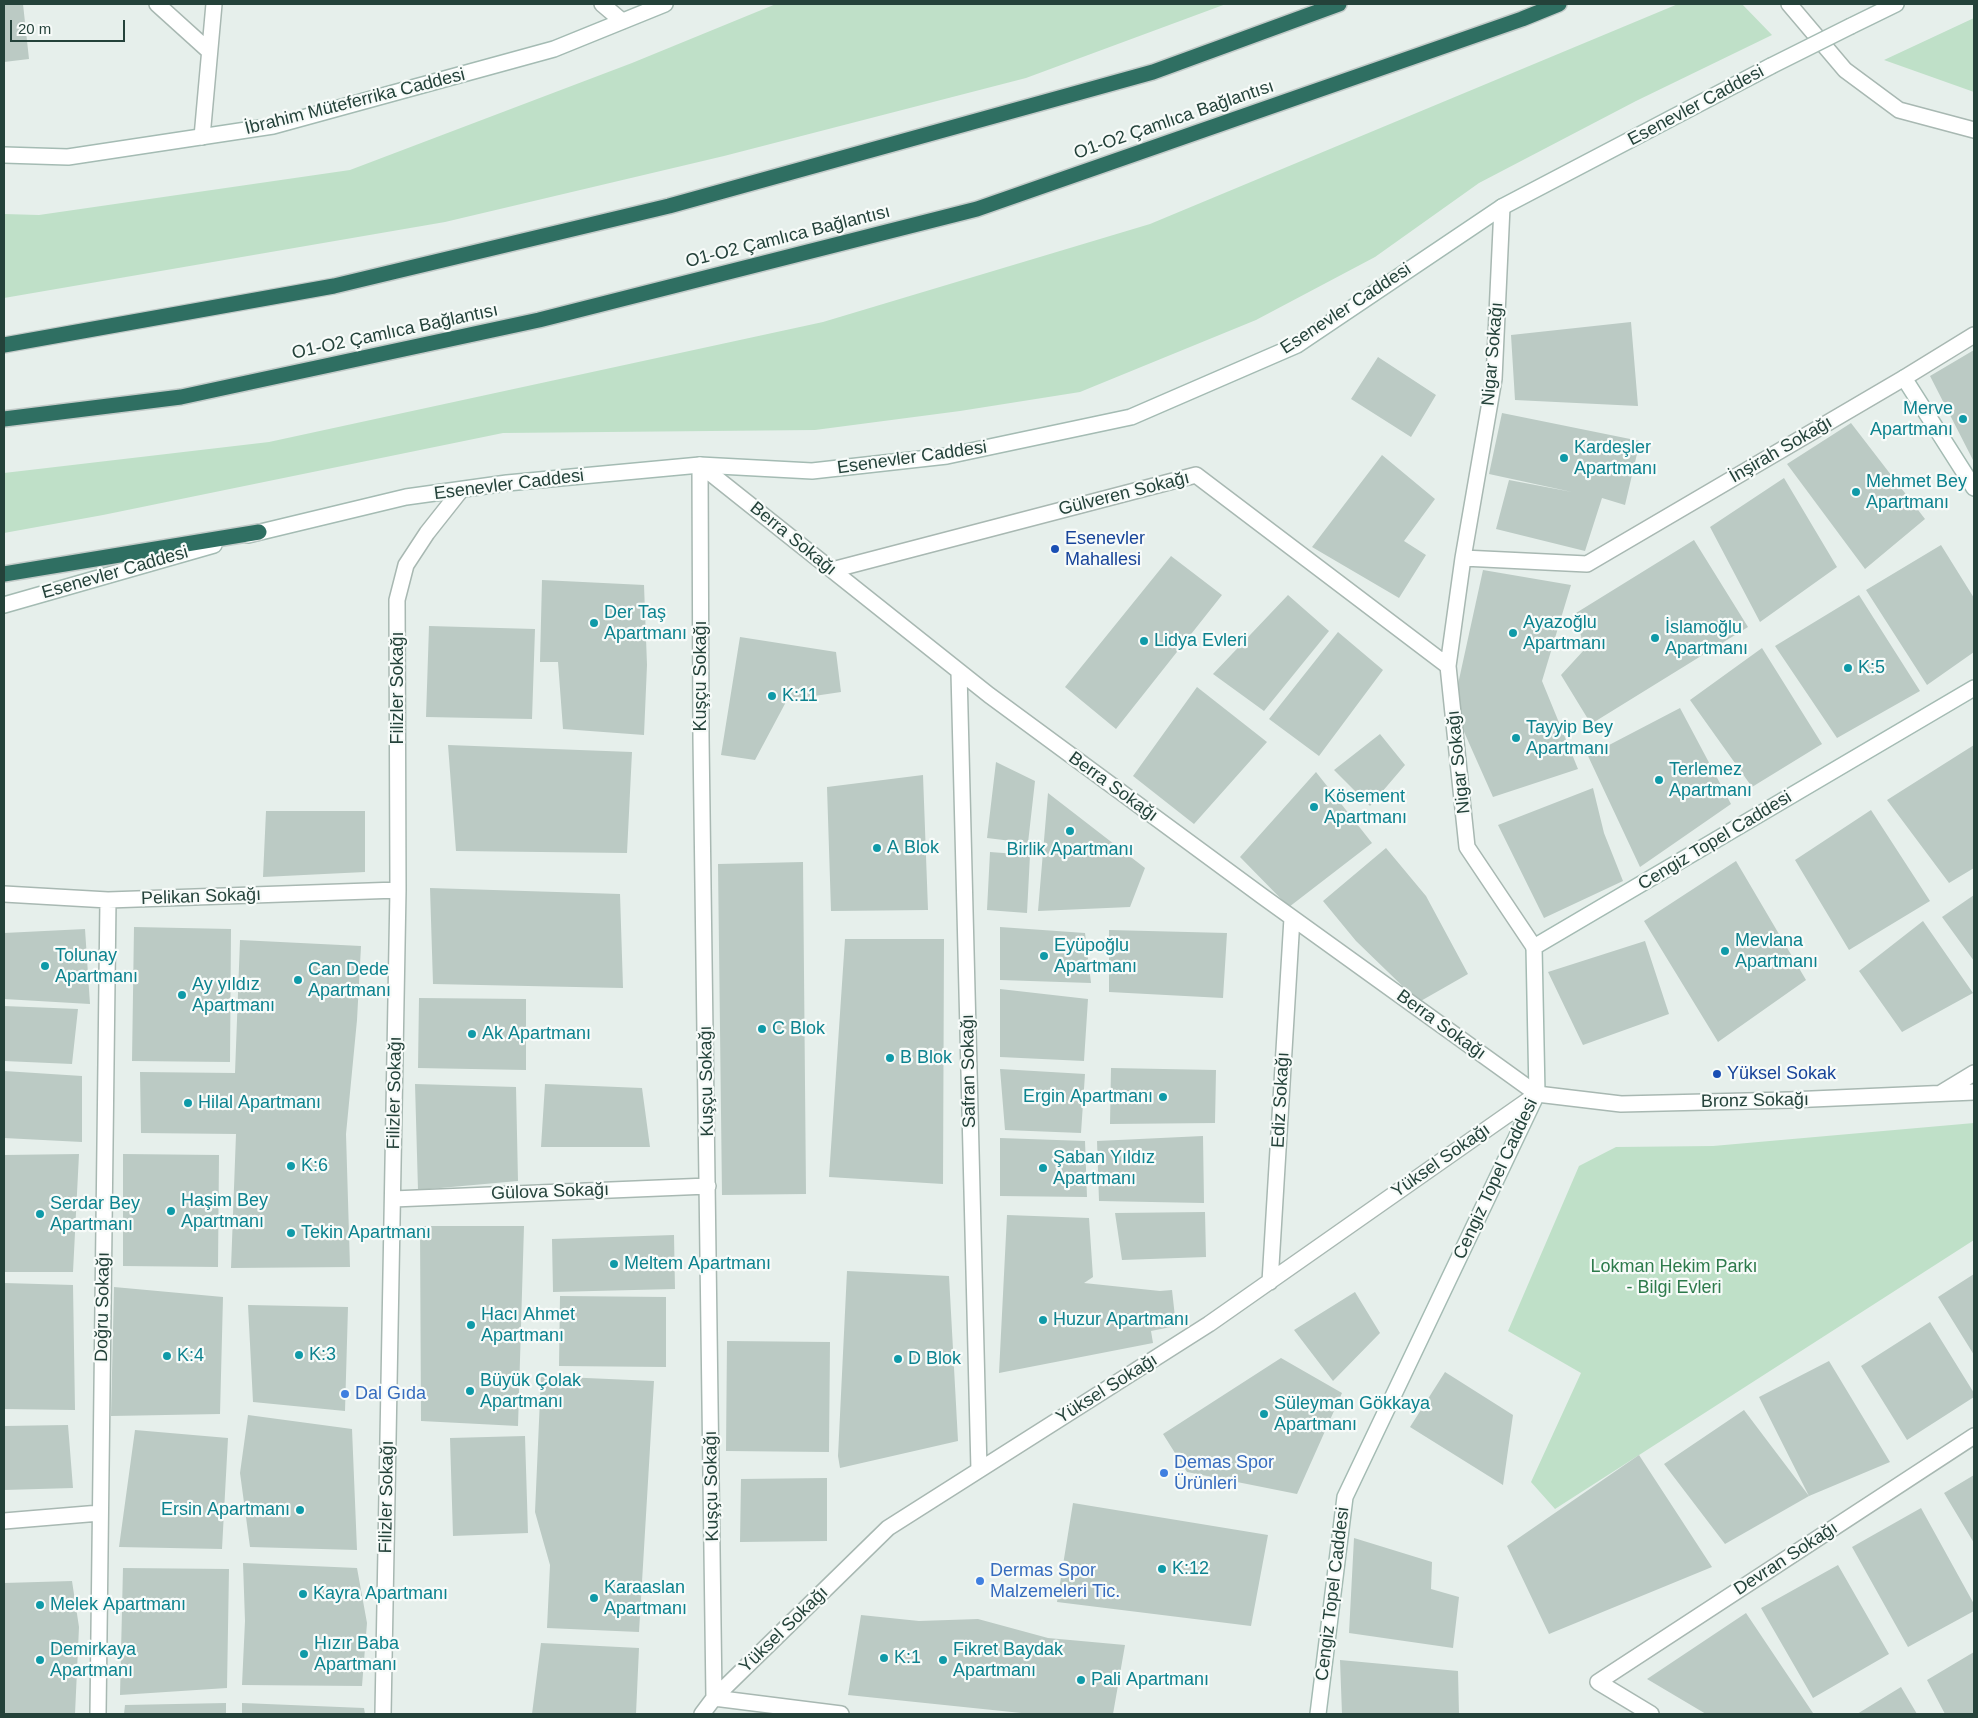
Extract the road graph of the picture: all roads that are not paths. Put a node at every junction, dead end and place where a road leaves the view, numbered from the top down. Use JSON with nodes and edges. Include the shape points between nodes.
{"nodes":[{"id":1,"x":157,"y":4,"type":"edge"},
{"id":2,"x":214,"y":4,"type":"edge"},
{"id":3,"x":602,"y":4,"type":"edge"},
{"id":4,"x":665,"y":4,"type":"edge"},
{"id":5,"x":1339,"y":4,"type":"edge"},
{"id":6,"x":1559,"y":4,"type":"edge"},
{"id":7,"x":1788,"y":4,"type":"edge"},
{"id":8,"x":1896,"y":4,"type":"edge"},
{"id":9,"x":622,"y":22,"type":"junction"},
{"id":10,"x":209,"y":51,"type":"junction"},
{"id":11,"x":1974,"y":130,"type":"edge"},
{"id":12,"x":202,"y":137,"type":"junction"},
{"id":13,"x":4,"y":155,"type":"edge"},
{"id":14,"x":1502,"y":207,"type":"junction"},
{"id":15,"x":1974,"y":335,"type":"edge"},
{"id":16,"x":4,"y":345,"type":"edge"},
{"id":17,"x":1904,"y":378,"type":"junction"},
{"id":18,"x":4,"y":419,"type":"edge"},
{"id":19,"x":700,"y":465,"type":"junction"},
{"id":20,"x":1974,"y":488,"type":"edge"},
{"id":21,"x":461,"y":490,"type":"junction"},
{"id":22,"x":260,"y":532,"type":"junction"},
{"id":23,"x":1463,"y":558,"type":"junction"},
{"id":24,"x":832,"y":570,"type":"junction"},
{"id":25,"x":4,"y":574,"type":"edge"},
{"id":26,"x":4,"y":605,"type":"edge"},
{"id":27,"x":1448,"y":666,"type":"junction"},
{"id":28,"x":960,"y":672,"type":"junction"},
{"id":29,"x":1974,"y":688,"type":"edge"},
{"id":30,"x":398,"y":890,"type":"junction"},
{"id":31,"x":4,"y":894,"type":"edge"},
{"id":32,"x":108,"y":900,"type":"junction"},
{"id":33,"x":1292,"y":918,"type":"junction"},
{"id":34,"x":1534,"y":947,"type":"junction"},
{"id":35,"x":1974,"y":1073,"type":"edge"},
{"id":36,"x":1974,"y":1092,"type":"edge"},
{"id":37,"x":1537,"y":1094,"type":"junction"},
{"id":38,"x":1938,"y":1095,"type":"junction"},
{"id":39,"x":708,"y":1186,"type":"junction"},
{"id":40,"x":393,"y":1199,"type":"junction"},
{"id":41,"x":1270,"y":1282,"type":"junction"},
{"id":42,"x":1974,"y":1436,"type":"edge"},
{"id":43,"x":979,"y":1470,"type":"junction"},
{"id":44,"x":100,"y":1513,"type":"junction"},
{"id":45,"x":4,"y":1520,"type":"edge"},
{"id":46,"x":714,"y":1698,"type":"junction"},
{"id":47,"x":98,"y":1714,"type":"edge"},
{"id":48,"x":383,"y":1714,"type":"edge"},
{"id":49,"x":702,"y":1714,"type":"edge"},
{"id":50,"x":840,"y":1714,"type":"edge"},
{"id":51,"x":1318,"y":1714,"type":"edge"},
{"id":52,"x":1651,"y":1714,"type":"edge"}],
"edges":[{"from":1,"to":10,"type":"street"},
{"from":2,"to":10,"type":"street"},
{"from":3,"to":9,"type":"street"},
{"from":4,"to":9,"type":"street","name":"İbrahim Müteferrika Caddesi"},
{"from":5,"to":16,"type":"highway","via":[[1153,72],[669,206],[334,286]]},
{"from":6,"to":18,"type":"highway","name":"O1-O2 Çamlıca Bağlantısı","via":[[1513,23],[977,209],[539,320],[181,397]]},
{"from":7,"to":11,"type":"street","via":[[1845,70],[1900,110]]},
{"from":8,"to":14,"type":"street","name":"Esenevler Caddesi","bridge":true},
{"from":9,"to":12,"type":"street","name":"İbrahim Müteferrika Caddesi","via":[[545,52],[273,126]]},
{"from":10,"to":12,"type":"street"},
{"from":12,"to":13,"type":"street","name":"İbrahim Müteferrika Caddesi","via":[[68,157]]},
{"from":14,"to":19,"type":"street","name":"Esenevler Caddesi","via":[[1297,345],[1131,418],[937,457],[812,471]]},
{"from":14,"to":23,"type":"street","name":"Nigar Sokağı","via":[[1494,379]]},
{"from":15,"to":17,"type":"street","name":"İnşirah Sokağı"},
{"from":17,"to":20,"type":"street"},
{"from":17,"to":23,"type":"street","name":"İnşirah Sokağı","via":[[1588,564]]},
{"from":19,"to":21,"type":"street","name":"Esenevler Caddesi"},
{"from":19,"to":24,"type":"street","name":"Berra Sokağı"},
{"from":19,"to":39,"type":"street","name":"Kuşçu Sokağı"},
{"from":21,"to":22,"type":"street","name":"Esenevler Caddesi","via":[[406,498]]},
{"from":21,"to":30,"type":"street","name":"Filizler Sokağı","via":[[406,566],[397,600]]},
{"from":22,"to":25,"type":"highway"},
{"from":22,"to":26,"type":"street","name":"Esenevler Caddesi"},
{"from":23,"to":27,"type":"street","name":"Nigar Sokağı"},
{"from":24,"to":27,"type":"street","name":"Gülveren Sokağı","via":[[1196,474]]},
{"from":24,"to":28,"type":"street","name":"Berra Sokağı"},
{"from":27,"to":34,"type":"street","name":"Nigar Sokağı","via":[[1467,848]]},
{"from":28,"to":33,"type":"street","name":"Berra Sokağı"},
{"from":28,"to":43,"type":"street","name":"Safran Sokağı"},
{"from":29,"to":34,"type":"street","name":"Cengiz Topel Caddesi"},
{"from":30,"to":32,"type":"street","name":"Pelikan Sokağı"},
{"from":30,"to":40,"type":"street","name":"Filizler Sokağı"},
{"from":31,"to":32,"type":"street","name":"Pelikan Sokağı"},
{"from":32,"to":44,"type":"street","name":"Doğru Sokağı"},
{"from":33,"to":37,"type":"street","name":"Berra Sokağı"},
{"from":33,"to":41,"type":"street","name":"Ediz Sokağı"},
{"from":34,"to":37,"type":"street","name":"Cengiz Topel Caddesi"},
{"from":35,"to":38,"type":"street"},
{"from":36,"to":38,"type":"street","name":"Bronz Sokağı"},
{"from":37,"to":38,"type":"street","name":"Bronz Sokağı","via":[[1620,1104]]},
{"from":37,"to":41,"type":"street","name":"Yüksel Sokağı"},
{"from":37,"to":51,"type":"street","name":"Cengiz Topel Caddesi","via":[[1345,1497]]},
{"from":39,"to":40,"type":"street","name":"Gülova Sokağı"},
{"from":39,"to":46,"type":"street","name":"Kuşçu Sokağı"},
{"from":40,"to":48,"type":"street","name":"Filizler Sokağı"},
{"from":41,"to":43,"type":"street","name":"Yüksel Sokağı"},
{"from":42,"to":52,"type":"street","name":"Devran Sokağı","via":[[1598,1682]]},
{"from":43,"to":46,"type":"street","name":"Yüksel Sokağı","via":[[888,1528]]},
{"from":44,"to":45,"type":"street"},
{"from":44,"to":47,"type":"street","name":"Doğru Sokağı"},
{"from":46,"to":49,"type":"street","name":"Yüksel Sokağı"},
{"from":46,"to":50,"type":"street"}]}
